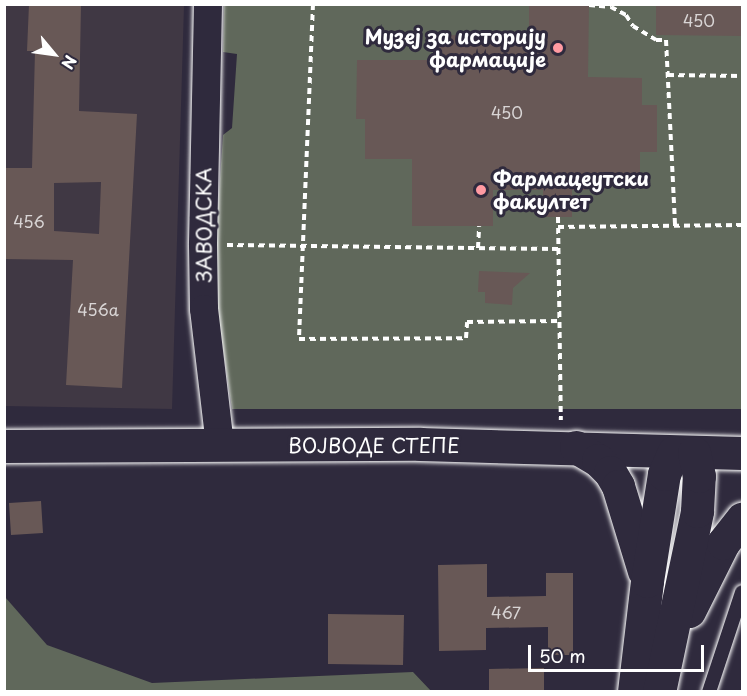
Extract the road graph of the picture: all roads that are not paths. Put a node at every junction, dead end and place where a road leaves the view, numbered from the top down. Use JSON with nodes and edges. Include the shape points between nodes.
{"nodes":[{"id":1,"x":208,"y":4,"type":"edge"},
{"id":2,"x":220,"y":445,"type":"junction"},
{"id":3,"x":4,"y":446,"type":"edge"},
{"id":4,"x":568,"y":447,"type":"junction"},
{"id":5,"x":684,"y":453,"type":"junction"},
{"id":6,"x":742,"y":453,"type":"edge"},
{"id":7,"x":742,"y":519,"type":"edge"},
{"id":8,"x":647,"y":581,"type":"junction"},
{"id":9,"x":742,"y":592,"type":"edge"},
{"id":10,"x":662,"y":677,"type":"edge"},
{"id":11,"x":634,"y":692,"type":"edge"},
{"id":12,"x":709,"y":692,"type":"edge"}],
"edges":[{"from":1,"to":2,"type":"street","name":"ЗАВОДСКА","via":[[202,245],[204,309]]},
{"from":2,"to":3,"type":"street","name":"ВОЈВОДЕ СТЕПЕ"},
{"from":2,"to":4,"type":"street","name":"ВОЈВОДЕ СТЕПЕ"},
{"from":4,"to":5,"type":"street","name":"ВОЈВОДЕ СТЕПЕ"},
{"from":4,"to":8,"type":"street","via":[[598,460],[610,472],[618,486]]},
{"from":5,"to":6,"type":"street","name":"ВОЈВОДЕ СТЕПЕ"},
{"from":5,"to":8,"type":"street","via":[[664,474]]},
{"from":5,"to":10,"type":"street","via":[[699,476],[697,511]]},
{"from":7,"to":10,"type":"street","via":[[723,543]]},
{"from":8,"to":11,"type":"street"},
{"from":9,"to":12,"type":"lane"}]}
